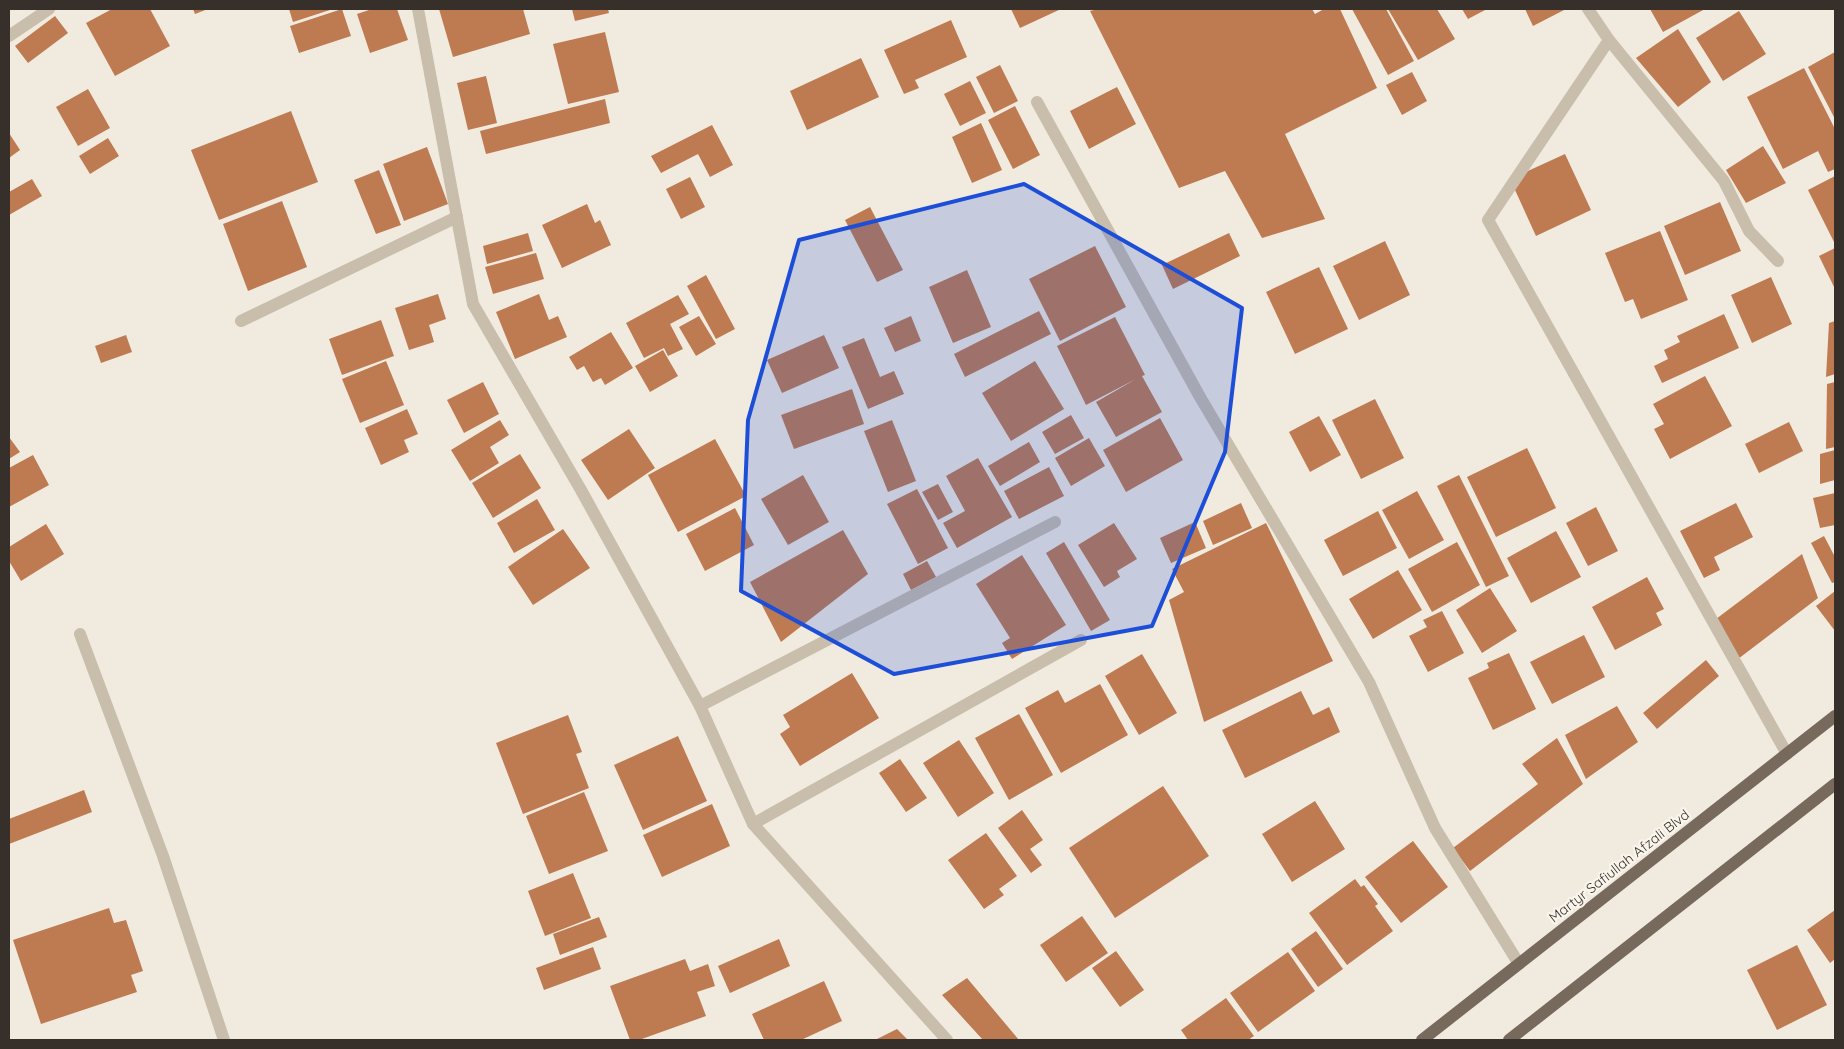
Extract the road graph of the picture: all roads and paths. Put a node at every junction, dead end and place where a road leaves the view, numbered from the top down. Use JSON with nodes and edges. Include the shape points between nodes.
{"nodes":[{"id":1,"x":49,"y":9,"type":"edge"},
{"id":2,"x":418,"y":9,"type":"edge"},
{"id":3,"x":1588,"y":9,"type":"edge"},
{"id":4,"x":9,"y":36,"type":"edge"},
{"id":5,"x":1609,"y":40,"type":"junction"},
{"id":6,"x":1037,"y":102,"type":"dead end"},
{"id":7,"x":457,"y":217,"type":"junction"},
{"id":8,"x":1778,"y":261,"type":"dead end"},
{"id":9,"x":241,"y":320,"type":"dead end"},
{"id":10,"x":1056,"y":522,"type":"dead end"},
{"id":11,"x":80,"y":634,"type":"dead end"},
{"id":12,"x":1081,"y":640,"type":"dead end"},
{"id":13,"x":700,"y":706,"type":"junction"},
{"id":14,"x":1835,"y":716,"type":"edge"},
{"id":15,"x":1787,"y":754,"type":"junction"},
{"id":16,"x":1835,"y":784,"type":"edge"},
{"id":17,"x":753,"y":824,"type":"junction"},
{"id":18,"x":1519,"y":964,"type":"junction"},
{"id":19,"x":224,"y":1040,"type":"edge"},
{"id":20,"x":947,"y":1040,"type":"edge"},
{"id":21,"x":1422,"y":1040,"type":"edge"},
{"id":22,"x":1509,"y":1040,"type":"edge"}],
"edges":[{"from":1,"to":4,"type":"street"},
{"from":2,"to":7,"type":"street"},
{"from":3,"to":5,"type":"street"},
{"from":5,"to":8,"type":"street","via":[[1724,181],[1748,231]]},
{"from":5,"to":15,"type":"street","via":[[1488,220]]},
{"from":6,"to":18,"type":"street","via":[[1200,397],[1369,682],[1435,828]]},
{"from":7,"to":9,"type":"street"},
{"from":7,"to":13,"type":"street","via":[[473,304],[581,490]]},
{"from":10,"to":13,"type":"street"},
{"from":11,"to":19,"type":"street","via":[[163,856]]},
{"from":12,"to":17,"type":"street"},
{"from":13,"to":17,"type":"street"},
{"from":14,"to":15,"type":"main road","name":"Martyr Safiullah Afzali Blvd"},
{"from":15,"to":18,"type":"main road","name":"Martyr Safiullah Afzali Blvd"},
{"from":16,"to":22,"type":"main road"},
{"from":17,"to":20,"type":"street"},
{"from":18,"to":21,"type":"main road","name":"Martyr Safiullah Afzali Blvd"}]}
